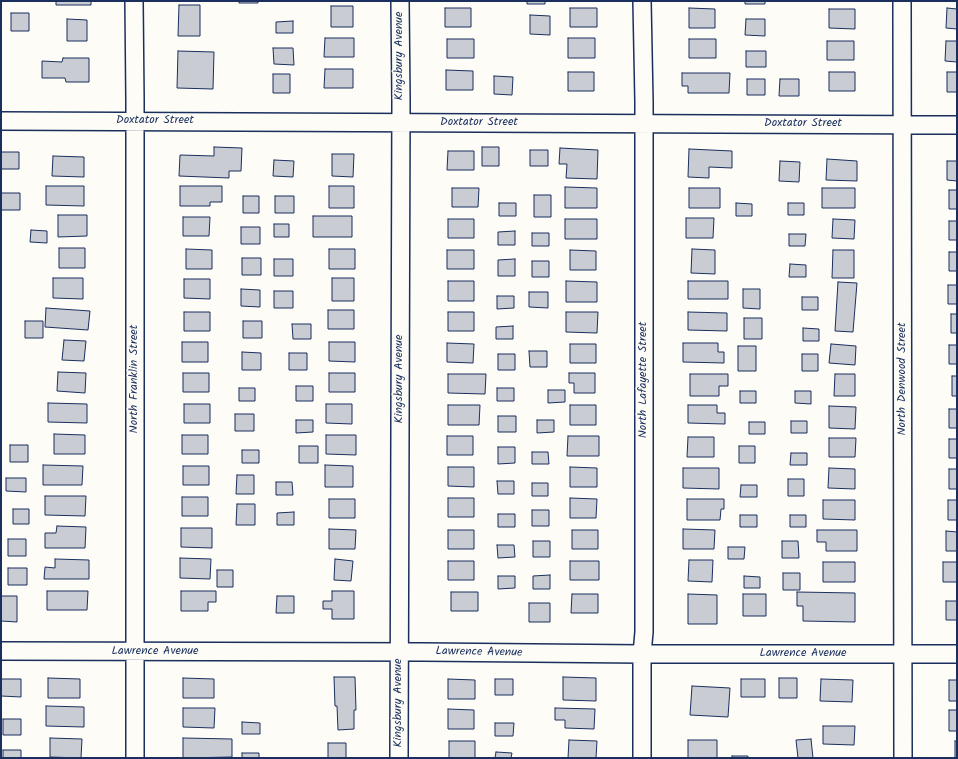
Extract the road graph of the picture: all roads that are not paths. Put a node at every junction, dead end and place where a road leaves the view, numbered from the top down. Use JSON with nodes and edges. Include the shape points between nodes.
{"nodes":[{"id":1,"x":134,"y":1,"type":"edge"},
{"id":2,"x":400,"y":1,"type":"edge"},
{"id":3,"x":642,"y":1,"type":"edge"},
{"id":4,"x":902,"y":1,"type":"edge"},
{"id":5,"x":1,"y":121,"type":"edge"},
{"id":6,"x":134,"y":121,"type":"junction"},
{"id":7,"x":401,"y":122,"type":"junction"},
{"id":8,"x":643,"y":123,"type":"junction"},
{"id":9,"x":902,"y":124,"type":"junction"},
{"id":10,"x":957,"y":125,"type":"edge"},
{"id":11,"x":1,"y":651,"type":"edge"},
{"id":12,"x":135,"y":651,"type":"junction"},
{"id":13,"x":398,"y":653,"type":"junction"},
{"id":14,"x":903,"y":653,"type":"junction"},
{"id":15,"x":642,"y":654,"type":"junction"},
{"id":16,"x":957,"y":654,"type":"edge"},
{"id":17,"x":135,"y":758,"type":"edge"},
{"id":18,"x":399,"y":758,"type":"edge"},
{"id":19,"x":642,"y":758,"type":"edge"},
{"id":20,"x":903,"y":758,"type":"edge"}],
"edges":[{"from":1,"to":6,"type":"street","name":"North Franklin Street"},
{"from":2,"to":7,"type":"street","name":"Kingsbury Avenue"},
{"from":3,"to":8,"type":"street","name":"North Lafayette Street"},
{"from":4,"to":9,"type":"street","name":"North Denwood Street"},
{"from":5,"to":6,"type":"street","name":"Doxtator Street"},
{"from":6,"to":7,"type":"street","name":"Doxtator Street"},
{"from":6,"to":12,"type":"street","name":"North Franklin Street"},
{"from":7,"to":8,"type":"street","name":"Doxtator Street"},
{"from":7,"to":13,"type":"street","name":"Kingsbury Avenue"},
{"from":8,"to":9,"type":"street","name":"Doxtator Street"},
{"from":8,"to":15,"type":"street","name":"North Lafayette Street"},
{"from":9,"to":10,"type":"street","name":"Doxtator Street"},
{"from":9,"to":14,"type":"street","name":"North Denwood Street"},
{"from":11,"to":12,"type":"street","name":"Lawrence Avenue"},
{"from":12,"to":13,"type":"street","name":"Lawrence Avenue"},
{"from":12,"to":17,"type":"street","name":"North Franklin Street"},
{"from":13,"to":15,"type":"street","name":"Lawrence Avenue"},
{"from":13,"to":18,"type":"street","name":"Kingsbury Avenue"},
{"from":14,"to":15,"type":"street","name":"Lawrence Avenue"},
{"from":14,"to":16,"type":"street","name":"Lawrence Avenue"},
{"from":14,"to":20,"type":"street","name":"North Denwood Street"},
{"from":15,"to":19,"type":"street","name":"North Lafayette Street"}]}
